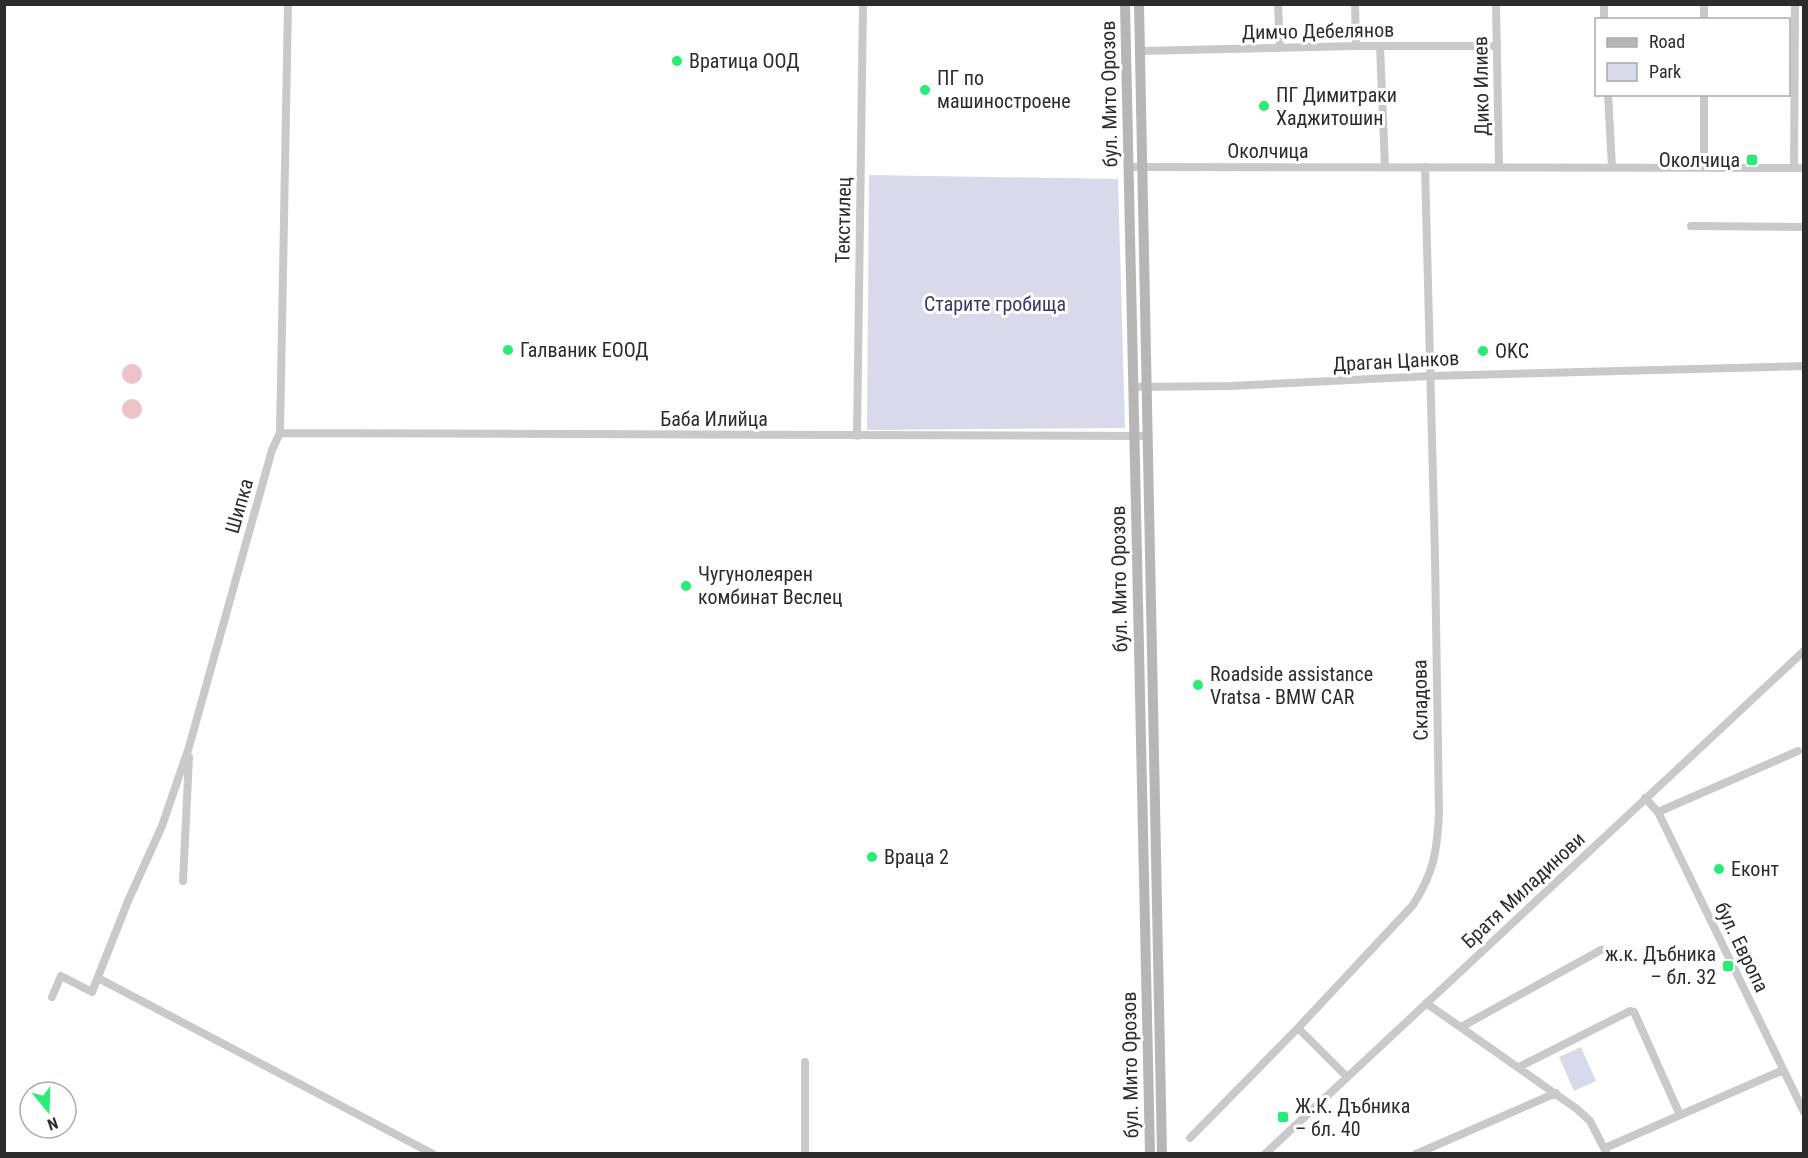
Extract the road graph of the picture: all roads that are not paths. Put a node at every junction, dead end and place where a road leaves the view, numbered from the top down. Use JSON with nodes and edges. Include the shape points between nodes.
{"nodes":[{"id":1,"x":288,"y":4,"type":"edge"},
{"id":2,"x":863,"y":4,"type":"edge"},
{"id":3,"x":1125,"y":4,"type":"edge"},
{"id":4,"x":1140,"y":4,"type":"edge"},
{"id":5,"x":1278,"y":4,"type":"edge"},
{"id":6,"x":1355,"y":4,"type":"edge"},
{"id":7,"x":1496,"y":4,"type":"edge"},
{"id":8,"x":1795,"y":4,"type":"edge"},
{"id":9,"x":1356,"y":46,"type":"junction"},
{"id":10,"x":1380,"y":46,"type":"junction"},
{"id":11,"x":1497,"y":46,"type":"junction"},
{"id":12,"x":1280,"y":48,"type":"junction"},
{"id":13,"x":1140,"y":51,"type":"junction"},
{"id":14,"x":1608,"y":96,"type":"edge"},
{"id":15,"x":1704,"y":96,"type":"edge"},
{"id":16,"x":1612,"y":166,"type":"junction"},
{"id":17,"x":1143,"y":167,"type":"junction"},
{"id":18,"x":1385,"y":167,"type":"junction"},
{"id":19,"x":1425,"y":167,"type":"junction"},
{"id":20,"x":1499,"y":167,"type":"junction"},
{"id":21,"x":1704,"y":167,"type":"junction"},
{"id":22,"x":1128,"y":168,"type":"junction"},
{"id":23,"x":1794,"y":168,"type":"junction"},
{"id":24,"x":1803,"y":168,"type":"edge"},
{"id":25,"x":1691,"y":226,"type":"dead end"},
{"id":26,"x":1803,"y":227,"type":"edge"},
{"id":27,"x":1803,"y":366,"type":"edge"},
{"id":28,"x":1430,"y":376,"type":"junction"},
{"id":29,"x":1133,"y":387,"type":"junction"},
{"id":30,"x":1147,"y":387,"type":"junction"},
{"id":31,"x":280,"y":434,"type":"junction"},
{"id":32,"x":857,"y":436,"type":"junction"},
{"id":33,"x":1148,"y":436,"type":"junction"},
{"id":34,"x":1134,"y":437,"type":"junction"},
{"id":35,"x":1803,"y":651,"type":"edge"},
{"id":36,"x":189,"y":747,"type":"junction"},
{"id":37,"x":1798,"y":751,"type":"dead end"},
{"id":38,"x":1646,"y":798,"type":"junction"},
{"id":39,"x":1658,"y":812,"type":"junction"},
{"id":40,"x":183,"y":881,"type":"dead end"},
{"id":41,"x":1601,"y":950,"type":"dead end"},
{"id":42,"x":98,"y":978,"type":"junction"},
{"id":43,"x":52,"y":998,"type":"dead end"},
{"id":44,"x":1426,"y":1003,"type":"junction"},
{"id":45,"x":1461,"y":1027,"type":"junction"},
{"id":46,"x":1298,"y":1028,"type":"junction"},
{"id":47,"x":805,"y":1062,"type":"dead end"},
{"id":48,"x":1519,"y":1067,"type":"junction"},
{"id":49,"x":1783,"y":1070,"type":"junction"},
{"id":50,"x":1347,"y":1077,"type":"junction"},
{"id":51,"x":1556,"y":1093,"type":"junction"},
{"id":52,"x":1803,"y":1112,"type":"edge"},
{"id":53,"x":1680,"y":1115,"type":"junction"},
{"id":54,"x":1190,"y":1138,"type":"dead end"},
{"id":55,"x":1606,"y":1151,"type":"edge"},
{"id":56,"x":433,"y":1154,"type":"edge"},
{"id":57,"x":805,"y":1154,"type":"edge"},
{"id":58,"x":1150,"y":1154,"type":"edge"},
{"id":59,"x":1162,"y":1154,"type":"edge"},
{"id":60,"x":1265,"y":1154,"type":"edge"},
{"id":61,"x":1416,"y":1154,"type":"edge"}],
"edges":[{"from":1,"to":31,"type":"street","name":"Шипка"},
{"from":2,"to":32,"type":"street","name":"Текстилец"},
{"from":3,"to":22,"type":"main road","name":"бул. Мито Орозов"},
{"from":4,"to":13,"type":"main road","name":"бул. Мито Орозов"},
{"from":5,"to":12,"type":"street"},
{"from":6,"to":9,"type":"street"},
{"from":7,"to":11,"type":"street","name":"Дико Илиев"},
{"from":8,"to":23,"type":"street"},
{"from":9,"to":10,"type":"street","name":"Димчо Дебелянов"},
{"from":9,"to":12,"type":"street","name":"Димчо Дебелянов"},
{"from":10,"to":11,"type":"street","name":"Димчо Дебелянов"},
{"from":10,"to":18,"type":"street"},
{"from":11,"to":20,"type":"street","name":"Дико Илиев"},
{"from":12,"to":13,"type":"street","name":"Димчо Дебелянов"},
{"from":13,"to":17,"type":"main road","name":"бул. Мито Орозов"},
{"from":14,"to":16,"type":"street"},
{"from":15,"to":21,"type":"street"},
{"from":16,"to":20,"type":"street","name":"Околчица"},
{"from":16,"to":21,"type":"street","name":"Околчица"},
{"from":17,"to":18,"type":"street","name":"Околчица"},
{"from":17,"to":22,"type":"street","name":"Околчица"},
{"from":17,"to":30,"type":"main road","name":"бул. Мито Орозов"},
{"from":18,"to":19,"type":"street","name":"Околчица"},
{"from":19,"to":20,"type":"street","name":"Околчица"},
{"from":19,"to":28,"type":"street","name":"Складова"},
{"from":21,"to":23,"type":"street","name":"Околчица"},
{"from":22,"to":29,"type":"main road","name":"бул. Мито Орозов"},
{"from":23,"to":24,"type":"street","name":"Околчица"},
{"from":25,"to":26,"type":"street"},
{"from":27,"to":28,"type":"street","name":"Драган Цанков"},
{"from":28,"to":30,"type":"street","name":"Драган Цанков"},
{"from":28,"to":46,"type":"street","name":"Складова","via":[[1437,849],[1425,888],[1413,905]]},
{"from":29,"to":30,"type":"street","name":"Драган Цанков"},
{"from":29,"to":34,"type":"main road","name":"бул. Мито Орозов"},
{"from":30,"to":33,"type":"main road","name":"бул. Мито Орозов"},
{"from":31,"to":32,"type":"street","name":"Баба Илийца"},
{"from":31,"to":36,"type":"street","name":"Шипка","via":[[272,450]]},
{"from":32,"to":34,"type":"street","name":"Баба Илийца"},
{"from":33,"to":34,"type":"street","name":"Баба Илийца"},
{"from":33,"to":59,"type":"main road","name":"бул. Мито Орозов"},
{"from":34,"to":58,"type":"main road","name":"бул. Мито Орозов"},
{"from":35,"to":38,"type":"street","name":"Братя Миладинови"},
{"from":36,"to":40,"type":"street"},
{"from":36,"to":42,"type":"street","name":"Шипка","via":[[162,826]]},
{"from":37,"to":39,"type":"street"},
{"from":38,"to":39,"type":"street","name":"бул. Европа"},
{"from":38,"to":44,"type":"street","name":"Братя Миладинови"},
{"from":39,"to":49,"type":"street","name":"бул. Европа"},
{"from":41,"to":45,"type":"street"},
{"from":42,"to":43,"type":"street","name":"Шипка","via":[[92,992],[61,976]]},
{"from":42,"to":56,"type":"street"},
{"from":44,"to":45,"type":"street"},
{"from":44,"to":50,"type":"street","name":"Братя Миладинови"},
{"from":45,"to":48,"type":"street"},
{"from":46,"to":50,"type":"street"},
{"from":46,"to":54,"type":"street","name":"Складова"},
{"from":47,"to":57,"type":"street"},
{"from":48,"to":51,"type":"street"},
{"from":48,"to":53,"type":"street","via":[[1634,1012]]},
{"from":49,"to":52,"type":"street","name":"бул. Европа"},
{"from":49,"to":53,"type":"street"},
{"from":50,"to":60,"type":"street","name":"Братя Миладинови"},
{"from":51,"to":55,"type":"street","via":[[1590,1121]]},
{"from":51,"to":61,"type":"street"},
{"from":53,"to":55,"type":"street"}]}
